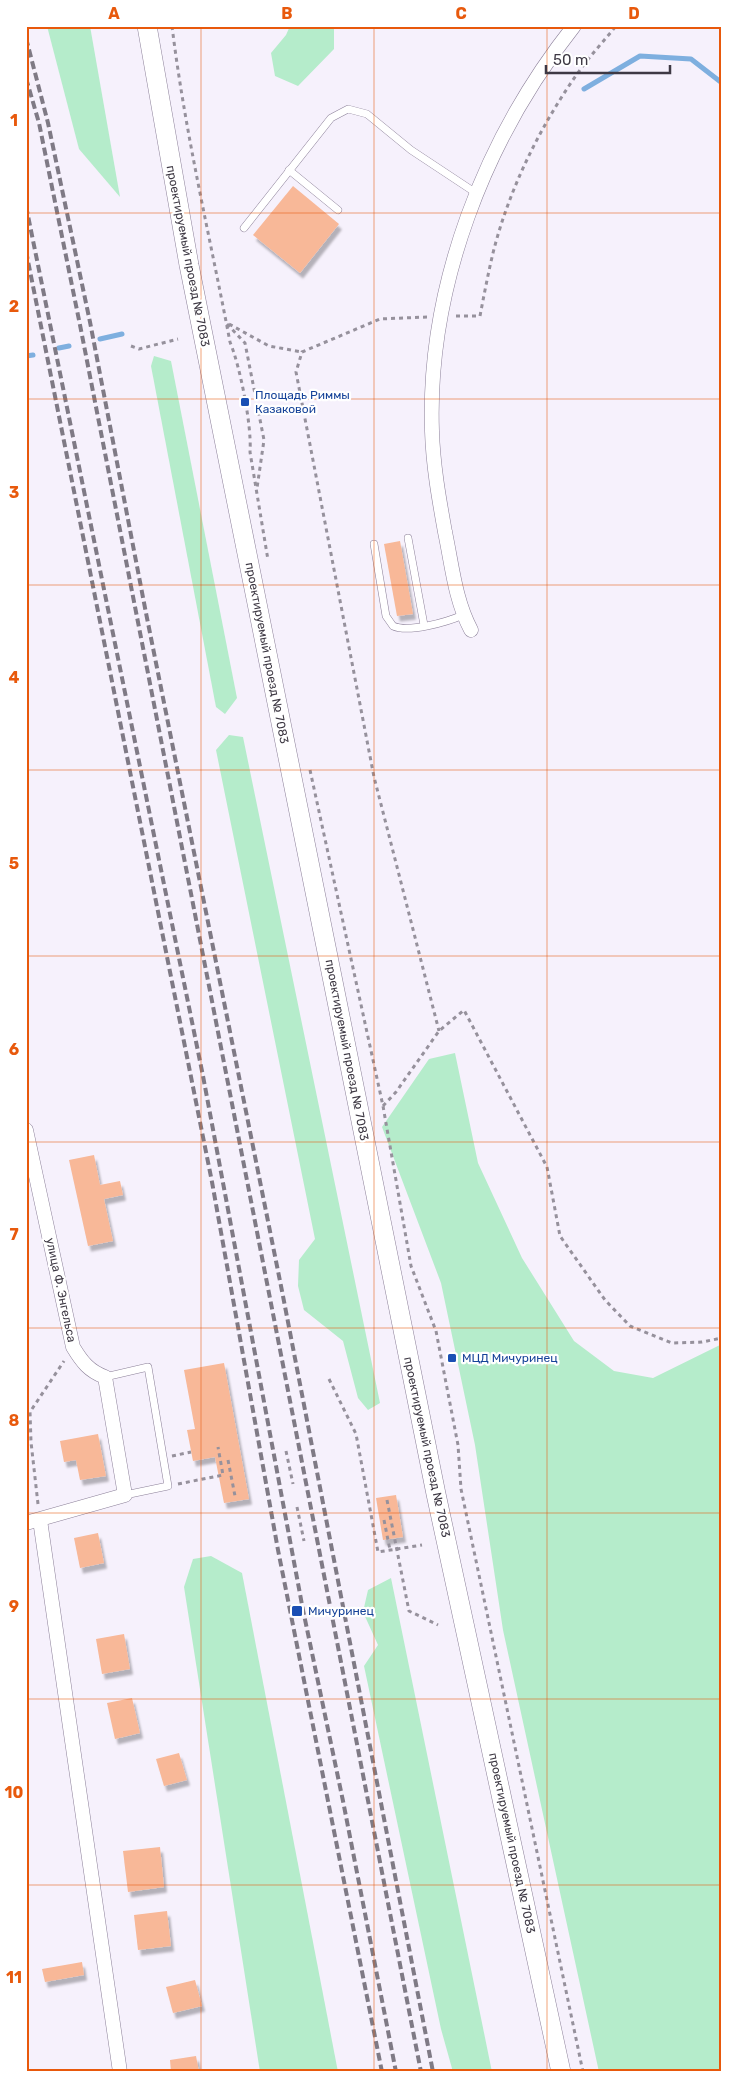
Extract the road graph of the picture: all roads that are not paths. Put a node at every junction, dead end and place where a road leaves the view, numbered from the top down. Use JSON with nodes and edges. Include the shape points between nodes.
{"nodes":[{"id":1,"x":147,"y":26,"type":"edge"},
{"id":2,"x":574,"y":26,"type":"edge"},
{"id":3,"x":290,"y":170,"type":"junction"},
{"id":4,"x":476,"y":193,"type":"junction"},
{"id":5,"x":338,"y":210,"type":"dead end"},
{"id":6,"x":244,"y":228,"type":"dead end"},
{"id":7,"x":408,"y":538,"type":"dead end"},
{"id":8,"x":374,"y":544,"type":"dead end"},
{"id":9,"x":463,"y":615,"type":"junction"},
{"id":10,"x":424,"y":625,"type":"junction"},
{"id":11,"x":471,"y":630,"type":"dead end"},
{"id":12,"x":26,"y":1130,"type":"edge"},
{"id":13,"x":106,"y":1377,"type":"junction"},
{"id":14,"x":125,"y":1495,"type":"junction"},
{"id":15,"x":40,"y":1520,"type":"junction"},
{"id":16,"x":26,"y":1523,"type":"edge"},
{"id":17,"x":120,"y":2072,"type":"edge"},
{"id":18,"x":561,"y":2072,"type":"edge"}],
"edges":[{"from":1,"to":18,"type":"main road","name":"проектируемый проезд № 7083","via":[[189,265],[434,1484]]},
{"from":2,"to":4,"type":"street","via":[[528,90],[491,157]]},
{"from":3,"to":4,"type":"lane","via":[[331,118],[348,109],[367,114],[411,150]]},
{"from":3,"to":5,"type":"lane"},
{"from":3,"to":6,"type":"lane"},
{"from":4,"to":9,"type":"street","via":[[445,292],[432,398],[439,498]]},
{"from":7,"to":10,"type":"lane"},
{"from":8,"to":10,"type":"lane","via":[[389,623],[399,629]]},
{"from":9,"to":10,"type":"lane"},
{"from":9,"to":11,"type":"street"},
{"from":12,"to":13,"type":"street","name":"улица Ф. Энгельса","via":[[74,1347],[81,1362]]},
{"from":13,"to":14,"type":"street"},
{"from":13,"to":14,"type":"lane","via":[[148,1367],[164,1458],[168,1486]]},
{"from":14,"to":15,"type":"street"},
{"from":15,"to":16,"type":"street"},
{"from":15,"to":17,"type":"street"}]}
